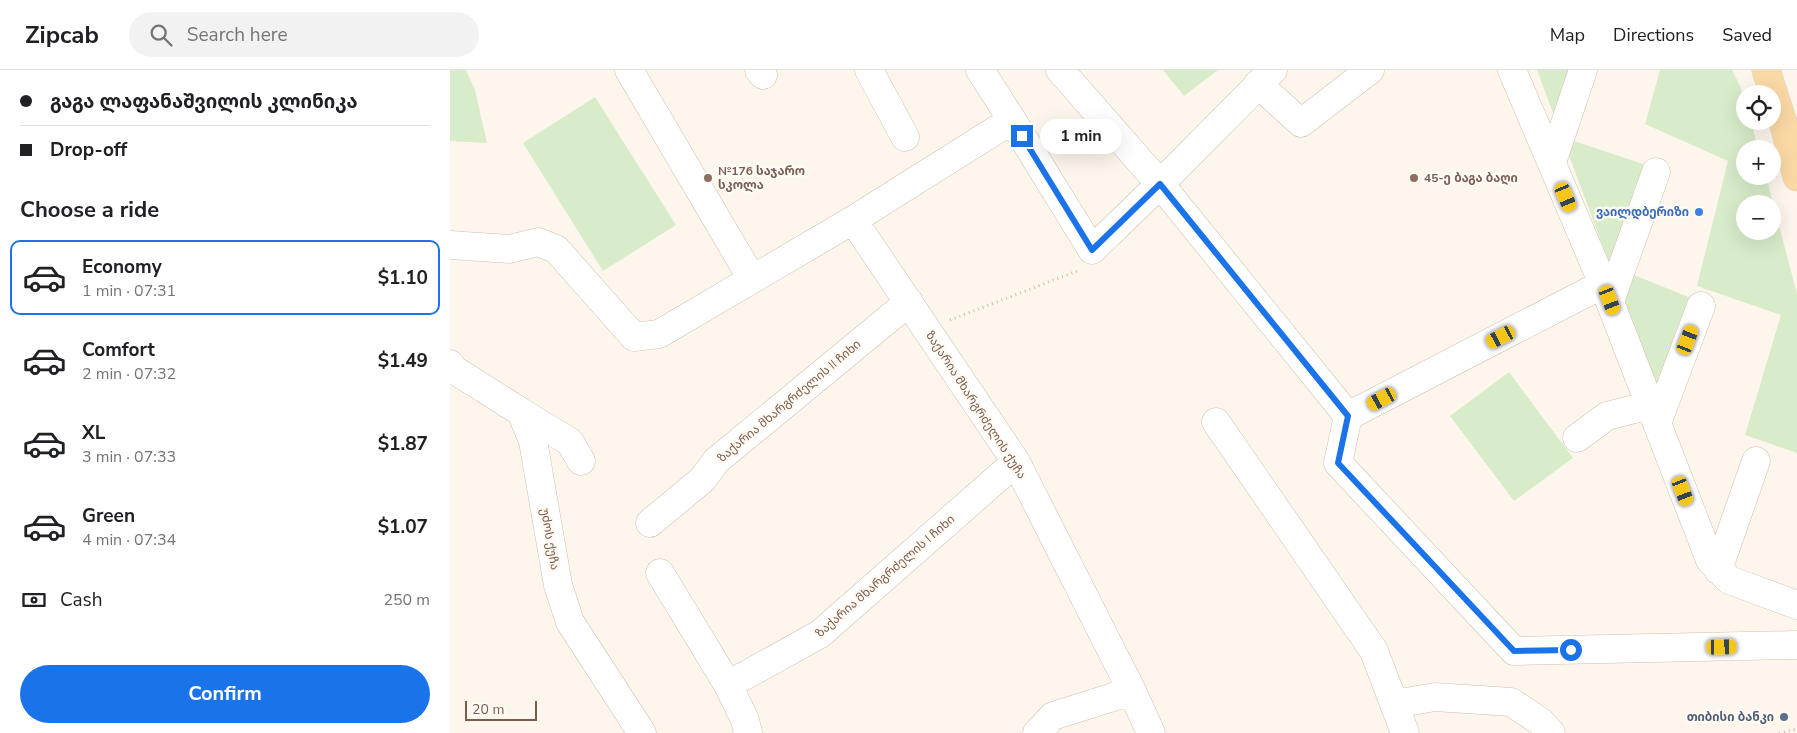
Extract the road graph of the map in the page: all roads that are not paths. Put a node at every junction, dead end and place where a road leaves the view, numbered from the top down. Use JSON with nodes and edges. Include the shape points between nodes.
{"nodes":[{"id":1,"x":629,"y":70,"type":"edge"},
{"id":2,"x":869,"y":70,"type":"edge"},
{"id":3,"x":980,"y":70,"type":"edge"},
{"id":4,"x":1060,"y":70,"type":"edge"},
{"id":5,"x":1370,"y":70,"type":"edge"},
{"id":6,"x":1512,"y":70,"type":"edge"},
{"id":7,"x":1583,"y":70,"type":"edge"},
{"id":8,"x":1766,"y":70,"type":"edge"},
{"id":9,"x":1266,"y":77,"type":"edge"},
{"id":10,"x":1012,"y":120,"type":"junction"},
{"id":11,"x":905,"y":137,"type":"dead end"},
{"id":12,"x":1552,"y":162,"type":"junction"},
{"id":13,"x":1656,"y":172,"type":"dead end"},
{"id":14,"x":1797,"y":177,"type":"edge"},
{"id":15,"x":1160,"y":184,"type":"junction"},
{"id":16,"x":854,"y":220,"type":"junction"},
{"id":17,"x":450,"y":245,"type":"edge"},
{"id":18,"x":752,"y":279,"type":"junction"},
{"id":19,"x":1607,"y":292,"type":"junction"},
{"id":20,"x":909,"y":302,"type":"junction"},
{"id":21,"x":1701,"y":306,"type":"dead end"},
{"id":22,"x":450,"y":364,"type":"edge"},
{"id":23,"x":521,"y":412,"type":"junction"},
{"id":24,"x":1653,"y":414,"type":"junction"},
{"id":25,"x":1348,"y":416,"type":"junction"},
{"id":26,"x":1216,"y":422,"type":"dead end"},
{"id":27,"x":1577,"y":438,"type":"dead end"},
{"id":28,"x":581,"y":461,"type":"dead end"},
{"id":29,"x":1756,"y":461,"type":"dead end"},
{"id":30,"x":1016,"y":462,"type":"junction"},
{"id":31,"x":650,"y":523,"type":"dead end"},
{"id":32,"x":1718,"y":570,"type":"junction"},
{"id":33,"x":660,"y":573,"type":"dead end"},
{"id":34,"x":1797,"y":605,"type":"edge"},
{"id":35,"x":1797,"y":646,"type":"edge"},
{"id":36,"x":728,"y":685,"type":"junction"},
{"id":37,"x":1132,"y":691,"type":"junction"},
{"id":38,"x":1394,"y":704,"type":"junction"},
{"id":39,"x":642,"y":733,"type":"edge"},
{"id":40,"x":748,"y":733,"type":"edge"},
{"id":41,"x":1037,"y":733,"type":"edge"},
{"id":42,"x":1151,"y":733,"type":"edge"},
{"id":43,"x":1405,"y":733,"type":"edge"},
{"id":44,"x":1551,"y":733,"type":"edge"}],
"edges":[{"from":1,"to":18,"type":"street"},
{"from":2,"to":11,"type":"street"},
{"from":3,"to":10,"type":"street"},
{"from":4,"to":15,"type":"street"},
{"from":5,"to":9,"type":"street","via":[[1301,123]]},
{"from":6,"to":12,"type":"street"},
{"from":7,"to":12,"type":"street"},
{"from":8,"to":14,"type":"main road","via":[[1786,129]]},
{"from":9,"to":15,"type":"street"},
{"from":10,"to":15,"type":"street","via":[[1092,250]]},
{"from":10,"to":16,"type":"street"},
{"from":12,"to":19,"type":"street"},
{"from":13,"to":19,"type":"street"},
{"from":15,"to":25,"type":"street"},
{"from":16,"to":18,"type":"street"},
{"from":16,"to":20,"type":"street","name":"ზაქარია მხარგრძელის ქუჩა"},
{"from":17,"to":18,"type":"street","via":[[510,248],[538,242],[556,249],[634,337],[659,334]]},
{"from":19,"to":24,"type":"street"},
{"from":19,"to":25,"type":"street"},
{"from":20,"to":30,"type":"street","name":"ზაქარია მხარგრძელის ქუჩა"},
{"from":20,"to":31,"type":"street","name":"ზაქარია მხარგრძელის II ჩიხი","via":[[716,461],[703,479]]},
{"from":21,"to":24,"type":"street"},
{"from":22,"to":23,"type":"street"},
{"from":23,"to":28,"type":"street","via":[[570,442]]},
{"from":23,"to":39,"type":"street","name":"უძოს ქუჩა","via":[[533,441],[558,586],[570,622]]},
{"from":24,"to":27,"type":"street","via":[[1607,416]]},
{"from":24,"to":32,"type":"street","via":[[1710,560]]},
{"from":25,"to":35,"type":"street","via":[[1338,463],[1514,651]]},
{"from":26,"to":38,"type":"street","via":[[1374,651]]},
{"from":29,"to":32,"type":"street"},
{"from":30,"to":36,"type":"street","name":"ზაქარია მხარგრძელის I ჩიხი","via":[[820,634]]},
{"from":30,"to":37,"type":"street","name":"ზაქარია მხარგრძელის ქუჩა"},
{"from":32,"to":34,"type":"street","via":[[1729,580]]},
{"from":33,"to":36,"type":"street"},
{"from":36,"to":40,"type":"street"},
{"from":37,"to":41,"type":"street","via":[[1052,716]]},
{"from":37,"to":42,"type":"street","name":"ზაქარია მხარგრძელის ქუჩა"},
{"from":38,"to":43,"type":"street"},
{"from":38,"to":44,"type":"street","via":[[1435,697],[1511,702],[1541,722]]}]}
